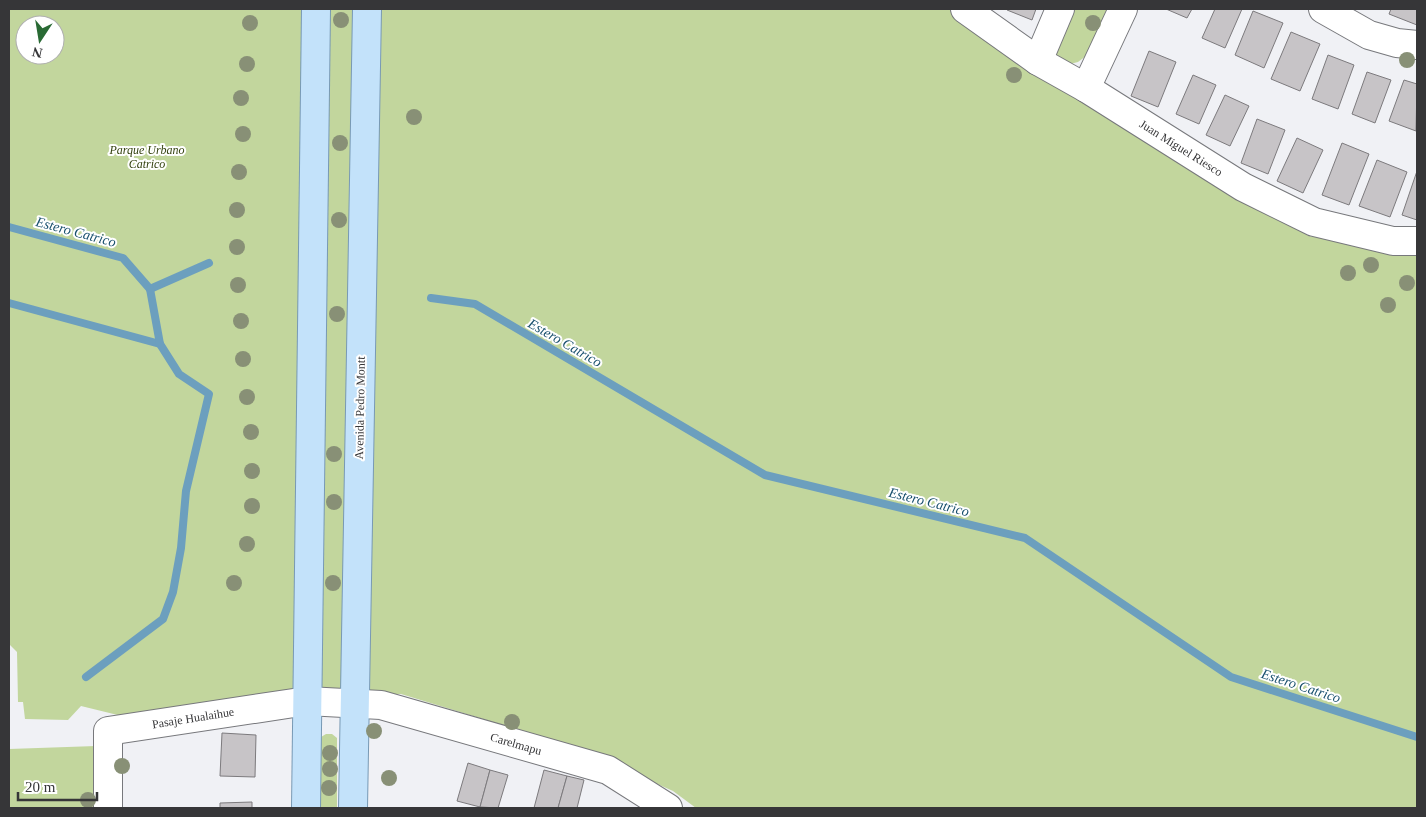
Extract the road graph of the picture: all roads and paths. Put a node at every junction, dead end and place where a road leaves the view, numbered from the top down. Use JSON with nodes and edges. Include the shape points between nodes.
{"nodes":[{"id":1,"x":316,"y":9,"type":"edge"},
{"id":2,"x":367,"y":9,"type":"edge"},
{"id":3,"x":965,"y":9,"type":"edge"},
{"id":4,"x":1060,"y":9,"type":"edge"},
{"id":5,"x":1123,"y":9,"type":"edge"},
{"id":6,"x":1323,"y":9,"type":"edge"},
{"id":7,"x":1417,"y":45,"type":"edge"},
{"id":8,"x":1038,"y":61,"type":"junction"},
{"id":9,"x":1086,"y":88,"type":"junction"},
{"id":10,"x":1417,"y":241,"type":"edge"},
{"id":11,"x":307,"y":701,"type":"junction"},
{"id":12,"x":354,"y":703,"type":"junction"},
{"id":13,"x":108,"y":808,"type":"edge"},
{"id":14,"x":306,"y":808,"type":"edge"},
{"id":15,"x":353,"y":808,"type":"edge"},
{"id":16,"x":668,"y":808,"type":"edge"}],
"edges":[{"from":1,"to":11,"type":"main road"},
{"from":2,"to":12,"type":"main road","name":"Avenida Pedro Montt"},
{"from":3,"to":8,"type":"street","name":"Juan Miguel Riesco"},
{"from":4,"to":8,"type":"street"},
{"from":5,"to":9,"type":"street"},
{"from":6,"to":7,"type":"street","via":[[1370,35]]},
{"from":8,"to":9,"type":"street","name":"Juan Miguel Riesco"},
{"from":9,"to":10,"type":"street","name":"Juan Miguel Riesco","via":[[1243,187],[1314,222],[1393,241]]},
{"from":11,"to":12,"type":"street","name":"Pasaje Hualaihue"},
{"from":11,"to":13,"type":"street","name":"Pasaje Hualaihue","via":[[108,731]]},
{"from":11,"to":14,"type":"main road"},
{"from":12,"to":15,"type":"main road","name":"Avenida Pedro Montt"},
{"from":12,"to":16,"type":"street","name":"Carelmapu","via":[[381,705],[608,770]]}]}
